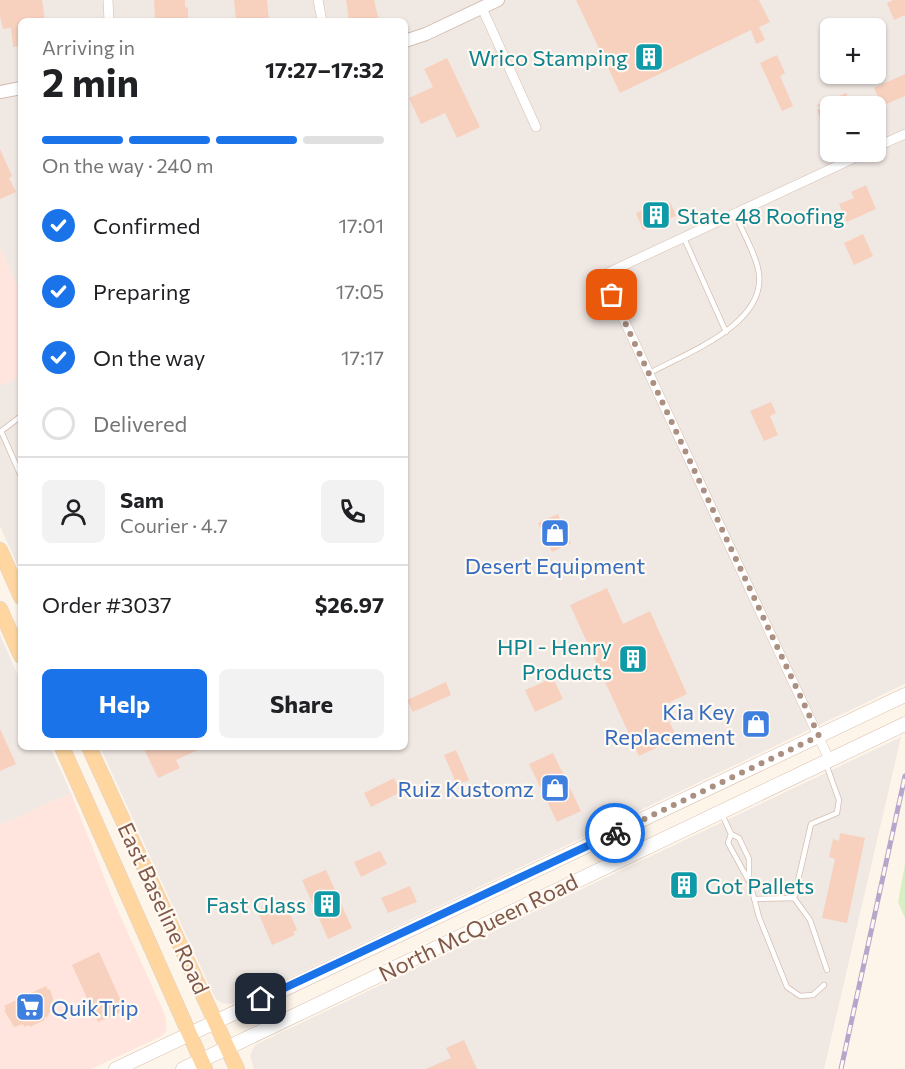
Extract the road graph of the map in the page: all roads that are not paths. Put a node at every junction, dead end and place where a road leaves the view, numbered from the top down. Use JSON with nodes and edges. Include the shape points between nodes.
{"nodes":[{"id":1,"x":108,"y":0,"type":"edge"},
{"id":2,"x":318,"y":0,"type":"edge"},
{"id":3,"x":498,"y":0,"type":"edge"},
{"id":4,"x":482,"y":8,"type":"junction"},
{"id":5,"x":109,"y":18,"type":"edge"},
{"id":6,"x":321,"y":18,"type":"edge"},
{"id":7,"x":408,"y":41,"type":"edge"},
{"id":8,"x":18,"y":89,"type":"edge"},
{"id":9,"x":0,"y":92,"type":"edge"},
{"id":10,"x":536,"y":127,"type":"dead end"},
{"id":11,"x":905,"y":134,"type":"edge"},
{"id":12,"x":886,"y":143,"type":"edge"},
{"id":13,"x":846,"y":162,"type":"edge"},
{"id":14,"x":735,"y":214,"type":"junction"},
{"id":15,"x":684,"y":238,"type":"junction"},
{"id":16,"x":726,"y":332,"type":"junction"},
{"id":17,"x":650,"y":373,"type":"junction"},
{"id":18,"x":18,"y":418,"type":"edge"},
{"id":19,"x":1,"y":431,"type":"edge"},
{"id":20,"x":18,"y":469,"type":"edge"},
{"id":21,"x":0,"y":550,"type":"edge"},
{"id":22,"x":18,"y":590,"type":"edge"},
{"id":23,"x":0,"y":609,"type":"edge"},
{"id":24,"x":18,"y":649,"type":"edge"},
{"id":25,"x":905,"y":695,"type":"edge"},
{"id":26,"x":905,"y":724,"type":"edge"},
{"id":27,"x":819,"y":736,"type":"junction"},
{"id":28,"x":63,"y":750,"type":"edge"},
{"id":29,"x":90,"y":750,"type":"edge"},
{"id":30,"x":827,"y":760,"type":"junction"},
{"id":31,"x":721,"y":811,"type":"junction"},
{"id":32,"x":731,"y":834,"type":"junction"},
{"id":33,"x":750,"y":883,"type":"junction"},
{"id":34,"x":794,"y":898,"type":"junction"},
{"id":35,"x":755,"y":899,"type":"junction"},
{"id":36,"x":471,"y":900,"type":"junction"},
{"id":37,"x":483,"y":924,"type":"junction"},
{"id":38,"x":827,"y":970,"type":"dead end"},
{"id":39,"x":824,"y":985,"type":"dead end"},
{"id":40,"x":211,"y":1022,"type":"junction"},
{"id":41,"x":189,"y":1033,"type":"junction"},
{"id":42,"x":212,"y":1058,"type":"edge"},
{"id":43,"x":116,"y":1069,"type":"edge"},
{"id":44,"x":183,"y":1069,"type":"edge"},
{"id":45,"x":237,"y":1069,"type":"edge"}],
"edges":[{"from":1,"to":5,"type":"street"},
{"from":2,"to":6,"type":"street"},
{"from":3,"to":4,"type":"street"},
{"from":4,"to":7,"type":"street"},
{"from":4,"to":10,"type":"street"},
{"from":8,"to":9,"type":"street"},
{"from":11,"to":12,"type":"street"},
{"from":13,"to":14,"type":"street"},
{"from":14,"to":15,"type":"street"},
{"from":14,"to":16,"type":"lane","via":[[759,271],[760,289],[754,304]]},
{"from":15,"to":16,"type":"lane"},
{"from":15,"to":17,"type":"street","via":[[603,275]]},
{"from":16,"to":17,"type":"lane"},
{"from":17,"to":27,"type":"street"},
{"from":18,"to":19,"type":"lane"},
{"from":19,"to":20,"type":"lane"},
{"from":21,"to":22,"type":"main road"},
{"from":23,"to":24,"type":"main road"},
{"from":25,"to":27,"type":"main road","name":"North McQueen Road"},
{"from":26,"to":30,"type":"main road","name":"North McQueen Road"},
{"from":27,"to":30,"type":"street"},
{"from":27,"to":36,"type":"main road","name":"North McQueen Road"},
{"from":28,"to":41,"type":"main road","name":"East Baseline Road"},
{"from":29,"to":40,"type":"main road","name":"East Baseline Road"},
{"from":30,"to":31,"type":"main road","name":"North McQueen Road"},
{"from":30,"to":34,"type":"lane","via":[[839,800],[837,813],[811,824]]},
{"from":31,"to":32,"type":"lane"},
{"from":31,"to":37,"type":"main road","name":"North McQueen Road"},
{"from":32,"to":33,"type":"lane","via":[[728,843]]},
{"from":32,"to":33,"type":"lane","via":[[739,838],[749,859]]},
{"from":33,"to":35,"type":"lane"},
{"from":34,"to":35,"type":"lane"},
{"from":34,"to":38,"type":"lane","via":[[810,920]]},
{"from":35,"to":39,"type":"lane","via":[[787,987],[800,996],[813,995]]},
{"from":36,"to":37,"type":"main road"},
{"from":36,"to":40,"type":"main road","name":"North McQueen Road"},
{"from":37,"to":42,"type":"main road","name":"North McQueen Road"},
{"from":40,"to":41,"type":"main road","name":"North McQueen Road"},
{"from":40,"to":42,"type":"main road","name":"East Baseline Road"},
{"from":41,"to":42,"type":"main road","name":"East Baseline Road"},
{"from":41,"to":43,"type":"main road","name":"North McQueen Road"},
{"from":42,"to":44,"type":"main road","name":"North McQueen Road"},
{"from":42,"to":45,"type":"main road","name":"East Baseline Road"}]}
